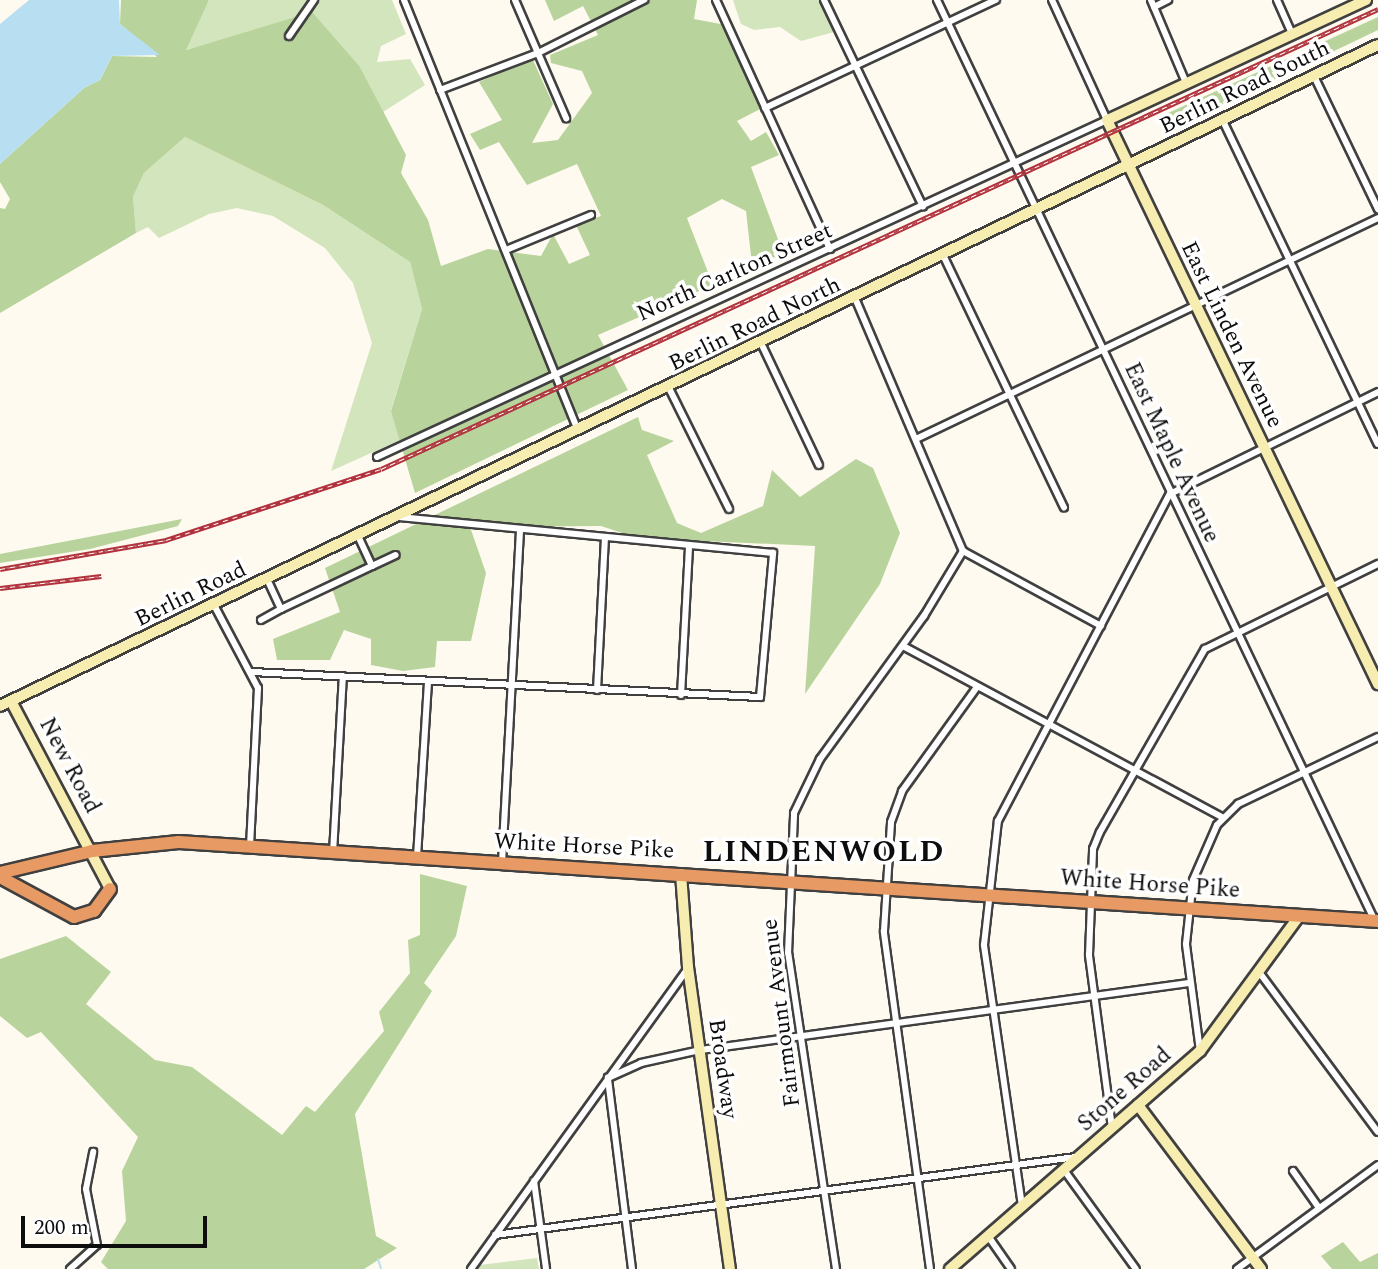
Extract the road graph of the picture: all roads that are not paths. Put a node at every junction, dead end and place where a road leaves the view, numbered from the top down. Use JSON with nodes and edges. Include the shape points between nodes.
{"nodes":[{"id":1,"x":314,"y":0,"type":"edge"},
{"id":2,"x":404,"y":0,"type":"edge"},
{"id":3,"x":515,"y":0,"type":"edge"},
{"id":4,"x":644,"y":0,"type":"edge"},
{"id":5,"x":716,"y":0,"type":"edge"},
{"id":6,"x":824,"y":0,"type":"edge"},
{"id":7,"x":937,"y":0,"type":"edge"},
{"id":8,"x":996,"y":0,"type":"edge"},
{"id":9,"x":1052,"y":0,"type":"edge"},
{"id":10,"x":1168,"y":0,"type":"edge"},
{"id":11,"x":1277,"y":0,"type":"edge"},
{"id":12,"x":1367,"y":0,"type":"edge"},
{"id":13,"x":1152,"y":3,"type":"edge"},
{"id":14,"x":947,"y":22,"type":"junction"},
{"id":15,"x":1292,"y":33,"type":"junction"},
{"id":16,"x":289,"y":36,"type":"dead end"},
{"id":17,"x":1378,"y":45,"type":"edge"},
{"id":18,"x":537,"y":53,"type":"junction"},
{"id":19,"x":855,"y":64,"type":"junction"},
{"id":20,"x":1314,"y":76,"type":"junction"},
{"id":21,"x":1186,"y":83,"type":"junction"},
{"id":22,"x":440,"y":90,"type":"junction"},
{"id":23,"x":765,"y":108,"type":"junction"},
{"id":24,"x":566,"y":118,"type":"dead end"},
{"id":25,"x":1107,"y":120,"type":"junction"},
{"id":26,"x":1223,"y":121,"type":"junction"},
{"id":27,"x":1012,"y":164,"type":"junction"},
{"id":28,"x":1128,"y":166,"type":"junction"},
{"id":29,"x":923,"y":207,"type":"junction"},
{"id":30,"x":1378,"y":209,"type":"edge"},
{"id":31,"x":1034,"y":211,"type":"junction"},
{"id":32,"x":591,"y":215,"type":"dead end"},
{"id":33,"x":1378,"y":218,"type":"edge"},
{"id":34,"x":830,"y":249,"type":"junction"},
{"id":35,"x":506,"y":250,"type":"junction"},
{"id":36,"x":943,"y":255,"type":"junction"},
{"id":37,"x":1292,"y":260,"type":"junction"},
{"id":38,"x":855,"y":298,"type":"junction"},
{"id":39,"x":1197,"y":307,"type":"junction"},
{"id":40,"x":761,"y":343,"type":"junction"},
{"id":41,"x":1104,"y":352,"type":"junction"},
{"id":42,"x":553,"y":374,"type":"junction"},
{"id":43,"x":669,"y":388,"type":"junction"},
{"id":44,"x":1378,"y":392,"type":"edge"},
{"id":45,"x":1011,"y":396,"type":"junction"},
{"id":46,"x":1357,"y":402,"type":"junction"},
{"id":47,"x":579,"y":432,"type":"junction"},
{"id":48,"x":916,"y":439,"type":"junction"},
{"id":49,"x":1378,"y":444,"type":"edge"},
{"id":50,"x":1263,"y":446,"type":"junction"},
{"id":51,"x":377,"y":457,"type":"dead end"},
{"id":52,"x":818,"y":466,"type":"dead end"},
{"id":53,"x":1170,"y":494,"type":"junction"},
{"id":54,"x":1064,"y":506,"type":"dead end"},
{"id":55,"x":729,"y":509,"type":"dead end"},
{"id":56,"x":397,"y":517,"type":"junction"},
{"id":57,"x":520,"y":530,"type":"junction"},
{"id":58,"x":358,"y":536,"type":"junction"},
{"id":59,"x":605,"y":538,"type":"junction"},
{"id":60,"x":689,"y":545,"type":"junction"},
{"id":61,"x":963,"y":551,"type":"junction"},
{"id":62,"x":396,"y":555,"type":"dead end"},
{"id":63,"x":1378,"y":564,"type":"edge"},
{"id":64,"x":372,"y":565,"type":"junction"},
{"id":65,"x":267,"y":579,"type":"junction"},
{"id":66,"x":1330,"y":586,"type":"junction"},
{"id":67,"x":214,"y":606,"type":"junction"},
{"id":68,"x":281,"y":609,"type":"junction"},
{"id":69,"x":261,"y":620,"type":"dead end"},
{"id":70,"x":1101,"y":626,"type":"junction"},
{"id":71,"x":1237,"y":631,"type":"junction"},
{"id":72,"x":903,"y":646,"type":"junction"},
{"id":73,"x":252,"y":672,"type":"junction"},
{"id":74,"x":343,"y":676,"type":"junction"},
{"id":75,"x":428,"y":683,"type":"junction"},
{"id":76,"x":1378,"y":684,"type":"edge"},
{"id":77,"x":512,"y":685,"type":"junction"},
{"id":78,"x":977,"y":687,"type":"junction"},
{"id":79,"x":597,"y":690,"type":"junction"},
{"id":80,"x":681,"y":695,"type":"junction"},
{"id":81,"x":11,"y":701,"type":"junction"},
{"id":82,"x":0,"y":706,"type":"edge"},
{"id":83,"x":1050,"y":725,"type":"junction"},
{"id":84,"x":1378,"y":737,"type":"edge"},
{"id":85,"x":1135,"y":771,"type":"junction"},
{"id":86,"x":1304,"y":772,"type":"junction"},
{"id":87,"x":1223,"y":817,"type":"junction"},
{"id":88,"x":250,"y":847,"type":"junction"},
{"id":89,"x":92,"y":851,"type":"junction"},
{"id":90,"x":333,"y":853,"type":"junction"},
{"id":91,"x":417,"y":859,"type":"junction"},
{"id":92,"x":502,"y":863,"type":"junction"},
{"id":93,"x":681,"y":874,"type":"junction"},
{"id":94,"x":0,"y":875,"type":"edge"},
{"id":95,"x":788,"y":880,"type":"junction"},
{"id":96,"x":887,"y":888,"type":"junction"},
{"id":97,"x":110,"y":889,"type":"joint"},
{"id":98,"x":987,"y":894,"type":"junction"},
{"id":99,"x":1090,"y":901,"type":"junction"},
{"id":100,"x":1190,"y":908,"type":"junction"},
{"id":101,"x":1299,"y":916,"type":"junction"},
{"id":102,"x":1377,"y":921,"type":"edge"},
{"id":103,"x":688,"y":967,"type":"junction"},
{"id":104,"x":1259,"y":972,"type":"junction"},
{"id":105,"x":1189,"y":984,"type":"junction"},
{"id":106,"x":1093,"y":998,"type":"junction"},
{"id":107,"x":994,"y":1011,"type":"junction"},
{"id":108,"x":896,"y":1025,"type":"junction"},
{"id":109,"x":799,"y":1039,"type":"junction"},
{"id":110,"x":700,"y":1050,"type":"junction"},
{"id":111,"x":1200,"y":1051,"type":"junction"},
{"id":112,"x":608,"y":1078,"type":"junction"},
{"id":113,"x":1138,"y":1105,"type":"junction"},
{"id":114,"x":1112,"y":1128,"type":"junction"},
{"id":115,"x":1378,"y":1132,"type":"edge"},
{"id":116,"x":93,"y":1152,"type":"dead end"},
{"id":117,"x":1077,"y":1157,"type":"junction"},
{"id":118,"x":1378,"y":1165,"type":"edge"},
{"id":119,"x":1015,"y":1166,"type":"junction"},
{"id":120,"x":1064,"y":1170,"type":"junction"},
{"id":121,"x":1293,"y":1171,"type":"dead end"},
{"id":122,"x":918,"y":1179,"type":"junction"},
{"id":123,"x":534,"y":1181,"type":"junction"},
{"id":124,"x":822,"y":1191,"type":"junction"},
{"id":125,"x":721,"y":1205,"type":"junction"},
{"id":126,"x":1022,"y":1206,"type":"junction"},
{"id":127,"x":1319,"y":1208,"type":"junction"},
{"id":128,"x":626,"y":1220,"type":"junction"},
{"id":129,"x":540,"y":1230,"type":"junction"},
{"id":130,"x":495,"y":1235,"type":"junction"},
{"id":131,"x":988,"y":1236,"type":"junction"},
{"id":132,"x":1252,"y":1257,"type":"junction"},
{"id":133,"x":70,"y":1269,"type":"edge"},
{"id":134,"x":471,"y":1269,"type":"edge"},
{"id":135,"x":547,"y":1269,"type":"edge"},
{"id":136,"x":632,"y":1269,"type":"edge"},
{"id":137,"x":730,"y":1269,"type":"edge"},
{"id":138,"x":836,"y":1269,"type":"edge"},
{"id":139,"x":930,"y":1269,"type":"edge"},
{"id":140,"x":950,"y":1269,"type":"edge"},
{"id":141,"x":1011,"y":1269,"type":"edge"},
{"id":142,"x":1136,"y":1269,"type":"edge"},
{"id":143,"x":1237,"y":1269,"type":"edge"},
{"id":144,"x":1261,"y":1269,"type":"edge"}],
"edges":[{"from":1,"to":16,"type":"street"},
{"from":2,"to":22,"type":"street"},
{"from":3,"to":18,"type":"street"},
{"from":4,"to":18,"type":"street"},
{"from":5,"to":23,"type":"street"},
{"from":6,"to":19,"type":"street"},
{"from":7,"to":14,"type":"street","name":"East Maple Avenue"},
{"from":8,"to":14,"type":"street"},
{"from":9,"to":25,"type":"street","name":"East Linden Avenue"},
{"from":10,"to":13,"type":"street"},
{"from":11,"to":15,"type":"street"},
{"from":12,"to":15,"type":"street"},
{"from":13,"to":21,"type":"street"},
{"from":14,"to":19,"type":"street"},
{"from":14,"to":27,"type":"street","name":"East Maple Avenue"},
{"from":15,"to":21,"type":"street"},
{"from":17,"to":20,"type":"street","name":"Berlin Road South"},
{"from":18,"to":22,"type":"street"},
{"from":18,"to":24,"type":"street"},
{"from":19,"to":23,"type":"street"},
{"from":19,"to":29,"type":"street"},
{"from":20,"to":26,"type":"street","name":"Berlin Road South"},
{"from":20,"to":30,"type":"street"},
{"from":21,"to":25,"type":"street"},
{"from":22,"to":35,"type":"street"},
{"from":23,"to":34,"type":"street"},
{"from":25,"to":27,"type":"street","name":"North Carlton Street"},
{"from":25,"to":28,"type":"street","name":"East Linden Avenue"},
{"from":26,"to":28,"type":"street","name":"Berlin Road South"},
{"from":26,"to":37,"type":"street"},
{"from":27,"to":29,"type":"street","name":"North Carlton Street"},
{"from":27,"to":31,"type":"street","name":"East Maple Avenue"},
{"from":28,"to":31,"type":"street","name":"Berlin Road North"},
{"from":28,"to":39,"type":"street","name":"East Linden Avenue"},
{"from":29,"to":34,"type":"street","name":"North Carlton Street"},
{"from":31,"to":36,"type":"street","name":"Berlin Road North"},
{"from":31,"to":41,"type":"street","name":"East Maple Avenue"},
{"from":32,"to":35,"type":"street"},
{"from":33,"to":37,"type":"street"},
{"from":34,"to":42,"type":"street","name":"North Carlton Street"},
{"from":35,"to":42,"type":"street"},
{"from":36,"to":38,"type":"street","name":"Berlin Road North"},
{"from":36,"to":45,"type":"street"},
{"from":37,"to":39,"type":"street"},
{"from":37,"to":46,"type":"street"},
{"from":38,"to":40,"type":"street","name":"Berlin Road North"},
{"from":38,"to":48,"type":"street"},
{"from":39,"to":41,"type":"street"},
{"from":39,"to":50,"type":"street","name":"East Linden Avenue"},
{"from":40,"to":43,"type":"street","name":"Berlin Road North"},
{"from":40,"to":52,"type":"street"},
{"from":41,"to":45,"type":"street"},
{"from":41,"to":53,"type":"street","name":"East Maple Avenue"},
{"from":42,"to":47,"type":"street"},
{"from":42,"to":51,"type":"street","name":"North Carlton Street"},
{"from":43,"to":47,"type":"street","name":"Berlin Road North"},
{"from":43,"to":55,"type":"street"},
{"from":44,"to":46,"type":"street"},
{"from":45,"to":48,"type":"street"},
{"from":45,"to":54,"type":"street"},
{"from":46,"to":49,"type":"street"},
{"from":46,"to":50,"type":"street"},
{"from":47,"to":56,"type":"street","name":"Berlin Road North"},
{"from":48,"to":61,"type":"street"},
{"from":50,"to":53,"type":"street"},
{"from":50,"to":66,"type":"street","name":"East Linden Avenue"},
{"from":53,"to":70,"type":"street"},
{"from":53,"to":71,"type":"street","name":"East Maple Avenue"},
{"from":56,"to":57,"type":"street"},
{"from":56,"to":58,"type":"street","name":"Berlin Road"},
{"from":57,"to":59,"type":"street"},
{"from":57,"to":77,"type":"street"},
{"from":58,"to":64,"type":"street"},
{"from":58,"to":65,"type":"street","name":"Berlin Road"},
{"from":59,"to":60,"type":"street"},
{"from":59,"to":79,"type":"street"},
{"from":60,"to":80,"type":"street"},
{"from":60,"to":80,"type":"street","via":[[773,553],[759,700]]},
{"from":61,"to":70,"type":"street"},
{"from":61,"to":72,"type":"street","name":"Fairmount Avenue"},
{"from":62,"to":64,"type":"street"},
{"from":63,"to":66,"type":"street"},
{"from":64,"to":68,"type":"street"},
{"from":65,"to":67,"type":"street","name":"Berlin Road"},
{"from":65,"to":68,"type":"street"},
{"from":66,"to":71,"type":"street"},
{"from":66,"to":76,"type":"street","name":"East Linden Avenue"},
{"from":67,"to":73,"type":"street"},
{"from":67,"to":81,"type":"street","name":"Berlin Road"},
{"from":68,"to":69,"type":"street"},
{"from":70,"to":83,"type":"street"},
{"from":71,"to":85,"type":"street","via":[[1203,652]]},
{"from":71,"to":86,"type":"street","name":"East Maple Avenue"},
{"from":72,"to":78,"type":"street"},
{"from":72,"to":95,"type":"street","name":"Fairmount Avenue","via":[[801,792]]},
{"from":73,"to":74,"type":"street"},
{"from":73,"to":88,"type":"street","via":[[258,688]]},
{"from":74,"to":75,"type":"street"},
{"from":74,"to":90,"type":"street"},
{"from":75,"to":77,"type":"street"},
{"from":75,"to":91,"type":"street"},
{"from":77,"to":79,"type":"street"},
{"from":77,"to":92,"type":"street"},
{"from":78,"to":83,"type":"street"},
{"from":78,"to":96,"type":"street","via":[[896,803]]},
{"from":79,"to":80,"type":"street"},
{"from":81,"to":82,"type":"street","name":"Berlin Road"},
{"from":81,"to":89,"type":"street","name":"New Road"},
{"from":83,"to":85,"type":"street"},
{"from":83,"to":98,"type":"street","via":[[998,821]]},
{"from":84,"to":86,"type":"street"},
{"from":85,"to":87,"type":"street"},
{"from":85,"to":99,"type":"street","via":[[1093,849]]},
{"from":86,"to":87,"type":"street"},
{"from":86,"to":102,"type":"street","name":"East Maple Avenue"},
{"from":87,"to":100,"type":"street","via":[[1197,866]]},
{"from":88,"to":89,"type":"highway","name":"White Horse Pike","via":[[179,842]]},
{"from":88,"to":90,"type":"highway","name":"White Horse Pike"},
{"from":89,"to":94,"type":"highway","name":"White Horse Pike"},
{"from":89,"to":97,"type":"street","name":"New Road"},
{"from":90,"to":91,"type":"highway","name":"White Horse Pike"},
{"from":91,"to":92,"type":"highway","name":"White Horse Pike"},
{"from":92,"to":93,"type":"highway","name":"White Horse Pike"},
{"from":93,"to":95,"type":"highway","name":"White Horse Pike"},
{"from":93,"to":103,"type":"street","name":"Broadway"},
{"from":94,"to":97,"type":"highway","via":[[74,917],[94,911]]},
{"from":95,"to":96,"type":"highway","name":"White Horse Pike"},
{"from":95,"to":109,"type":"street","name":"Fairmount Avenue","via":[[787,942]]},
{"from":96,"to":98,"type":"highway","name":"White Horse Pike"},
{"from":96,"to":108,"type":"street","via":[[884,931]]},
{"from":98,"to":99,"type":"highway","name":"White Horse Pike"},
{"from":98,"to":107,"type":"street","via":[[984,945]]},
{"from":99,"to":100,"type":"highway","name":"White Horse Pike"},
{"from":99,"to":106,"type":"street"},
{"from":100,"to":101,"type":"highway","name":"White Horse Pike"},
{"from":100,"to":105,"type":"street"},
{"from":101,"to":102,"type":"highway","name":"White Horse Pike"},
{"from":101,"to":104,"type":"street","name":"Stone Road"},
{"from":103,"to":110,"type":"street","name":"Broadway"},
{"from":103,"to":112,"type":"street"},
{"from":104,"to":111,"type":"street","name":"Stone Road"},
{"from":104,"to":115,"type":"street"},
{"from":105,"to":106,"type":"street"},
{"from":105,"to":111,"type":"street"},
{"from":106,"to":107,"type":"street"},
{"from":106,"to":114,"type":"street"},
{"from":107,"to":108,"type":"street"},
{"from":107,"to":119,"type":"street"},
{"from":108,"to":109,"type":"street"},
{"from":108,"to":122,"type":"street"},
{"from":109,"to":110,"type":"street"},
{"from":109,"to":124,"type":"street","name":"Fairmount Avenue"},
{"from":110,"to":112,"type":"street","via":[[641,1063]]},
{"from":110,"to":125,"type":"street","name":"Broadway"},
{"from":111,"to":113,"type":"street","name":"Stone Road"},
{"from":112,"to":123,"type":"street"},
{"from":112,"to":128,"type":"street"},
{"from":113,"to":114,"type":"street","name":"Stone Road"},
{"from":113,"to":132,"type":"street"},
{"from":114,"to":117,"type":"street","name":"Stone Road"},
{"from":116,"to":133,"type":"street","via":[[86,1189],[97,1245]]},
{"from":117,"to":119,"type":"street"},
{"from":117,"to":120,"type":"street","name":"Stone Road"},
{"from":118,"to":127,"type":"street"},
{"from":119,"to":122,"type":"street"},
{"from":119,"to":126,"type":"street"},
{"from":120,"to":126,"type":"street","name":"Stone Road"},
{"from":120,"to":142,"type":"street"},
{"from":121,"to":127,"type":"street"},
{"from":122,"to":124,"type":"street"},
{"from":122,"to":139,"type":"street"},
{"from":123,"to":129,"type":"street"},
{"from":123,"to":130,"type":"street"},
{"from":124,"to":125,"type":"street"},
{"from":124,"to":138,"type":"street","name":"Fairmount Avenue"},
{"from":125,"to":128,"type":"street"},
{"from":125,"to":137,"type":"street","name":"Broadway"},
{"from":126,"to":131,"type":"street","name":"Stone Road"},
{"from":127,"to":132,"type":"street"},
{"from":128,"to":129,"type":"street"},
{"from":128,"to":136,"type":"street"},
{"from":129,"to":130,"type":"street"},
{"from":129,"to":135,"type":"street"},
{"from":130,"to":134,"type":"street"},
{"from":131,"to":140,"type":"street","name":"Stone Road"},
{"from":131,"to":141,"type":"street"},
{"from":132,"to":143,"type":"street"},
{"from":132,"to":144,"type":"street"}]}
